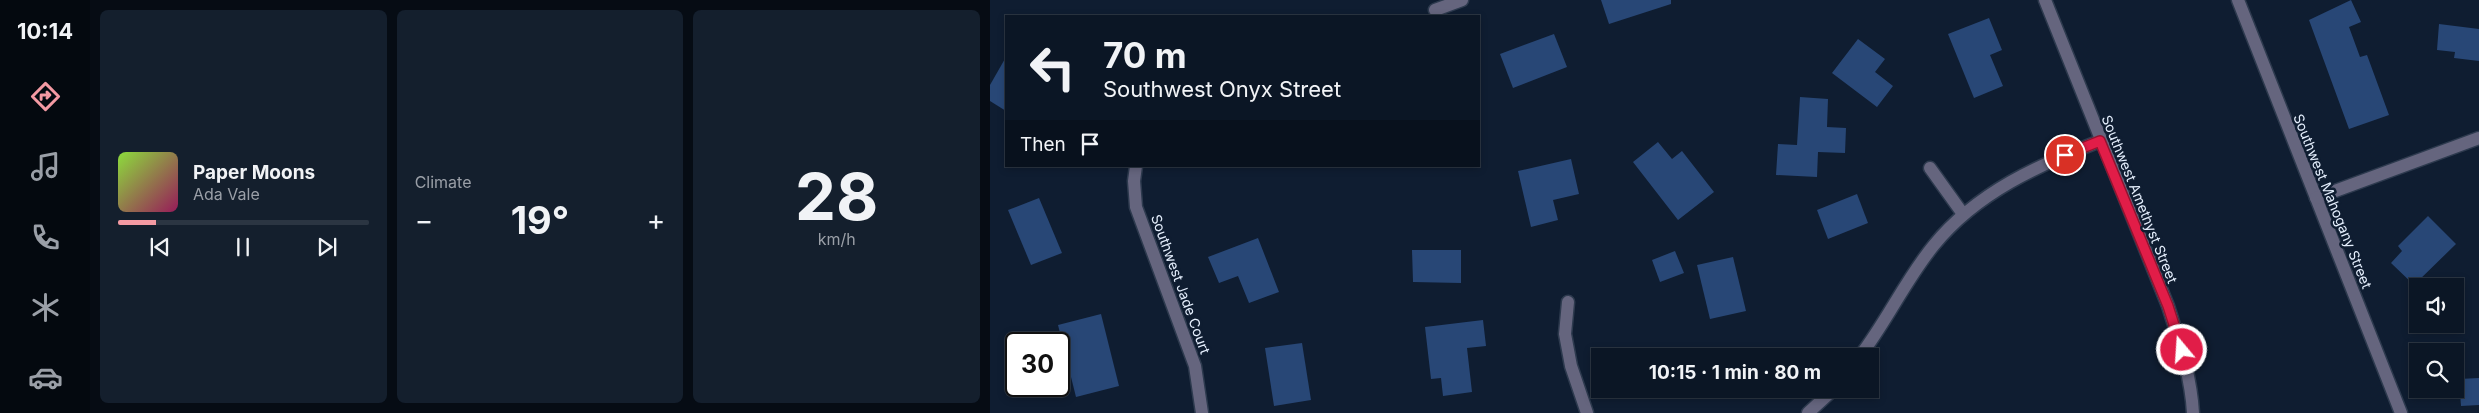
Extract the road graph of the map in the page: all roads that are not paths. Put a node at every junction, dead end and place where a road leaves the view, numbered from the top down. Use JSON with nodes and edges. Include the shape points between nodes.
{"nodes":[{"id":1,"x":1462,"y":0,"type":"edge"},
{"id":2,"x":2046,"y":0,"type":"edge"},
{"id":3,"x":2238,"y":0,"type":"edge"},
{"id":4,"x":1435,"y":10,"type":"dead end"},
{"id":5,"x":2479,"y":138,"type":"edge"},
{"id":6,"x":2100,"y":141,"type":"junction"},
{"id":7,"x":1136,"y":167,"type":"edge"},
{"id":8,"x":1930,"y":168,"type":"dead end"},
{"id":9,"x":2316,"y":198,"type":"junction"},
{"id":10,"x":1963,"y":214,"type":"junction"},
{"id":11,"x":1568,"y":302,"type":"dead end"},
{"id":12,"x":1865,"y":348,"type":"edge"},
{"id":13,"x":1824,"y":398,"type":"edge"},
{"id":14,"x":1202,"y":413,"type":"edge"},
{"id":15,"x":1587,"y":413,"type":"edge"},
{"id":16,"x":1808,"y":413,"type":"edge"},
{"id":17,"x":2193,"y":413,"type":"edge"},
{"id":18,"x":2401,"y":413,"type":"edge"}],
"edges":[{"from":1,"to":4,"type":"street"},
{"from":2,"to":6,"type":"street","name":"Southwest Amethyst Street"},
{"from":3,"to":9,"type":"street","name":"Southwest Mahogany Street"},
{"from":5,"to":9,"type":"street"},
{"from":6,"to":10,"type":"street","via":[[2007,183]]},
{"from":6,"to":17,"type":"street","name":"Southwest Amethyst Street","via":[[2168,306],[2182,350]]},
{"from":7,"to":14,"type":"street","name":"Southwest Jade Court","via":[[1136,207],[1194,366]]},
{"from":8,"to":10,"type":"street"},
{"from":9,"to":18,"type":"street","name":"Southwest Mahogany Street"},
{"from":10,"to":12,"type":"street","via":[[1934,245]]},
{"from":11,"to":15,"type":"street","via":[[1565,334],[1571,366]]},
{"from":13,"to":16,"type":"street"}]}
